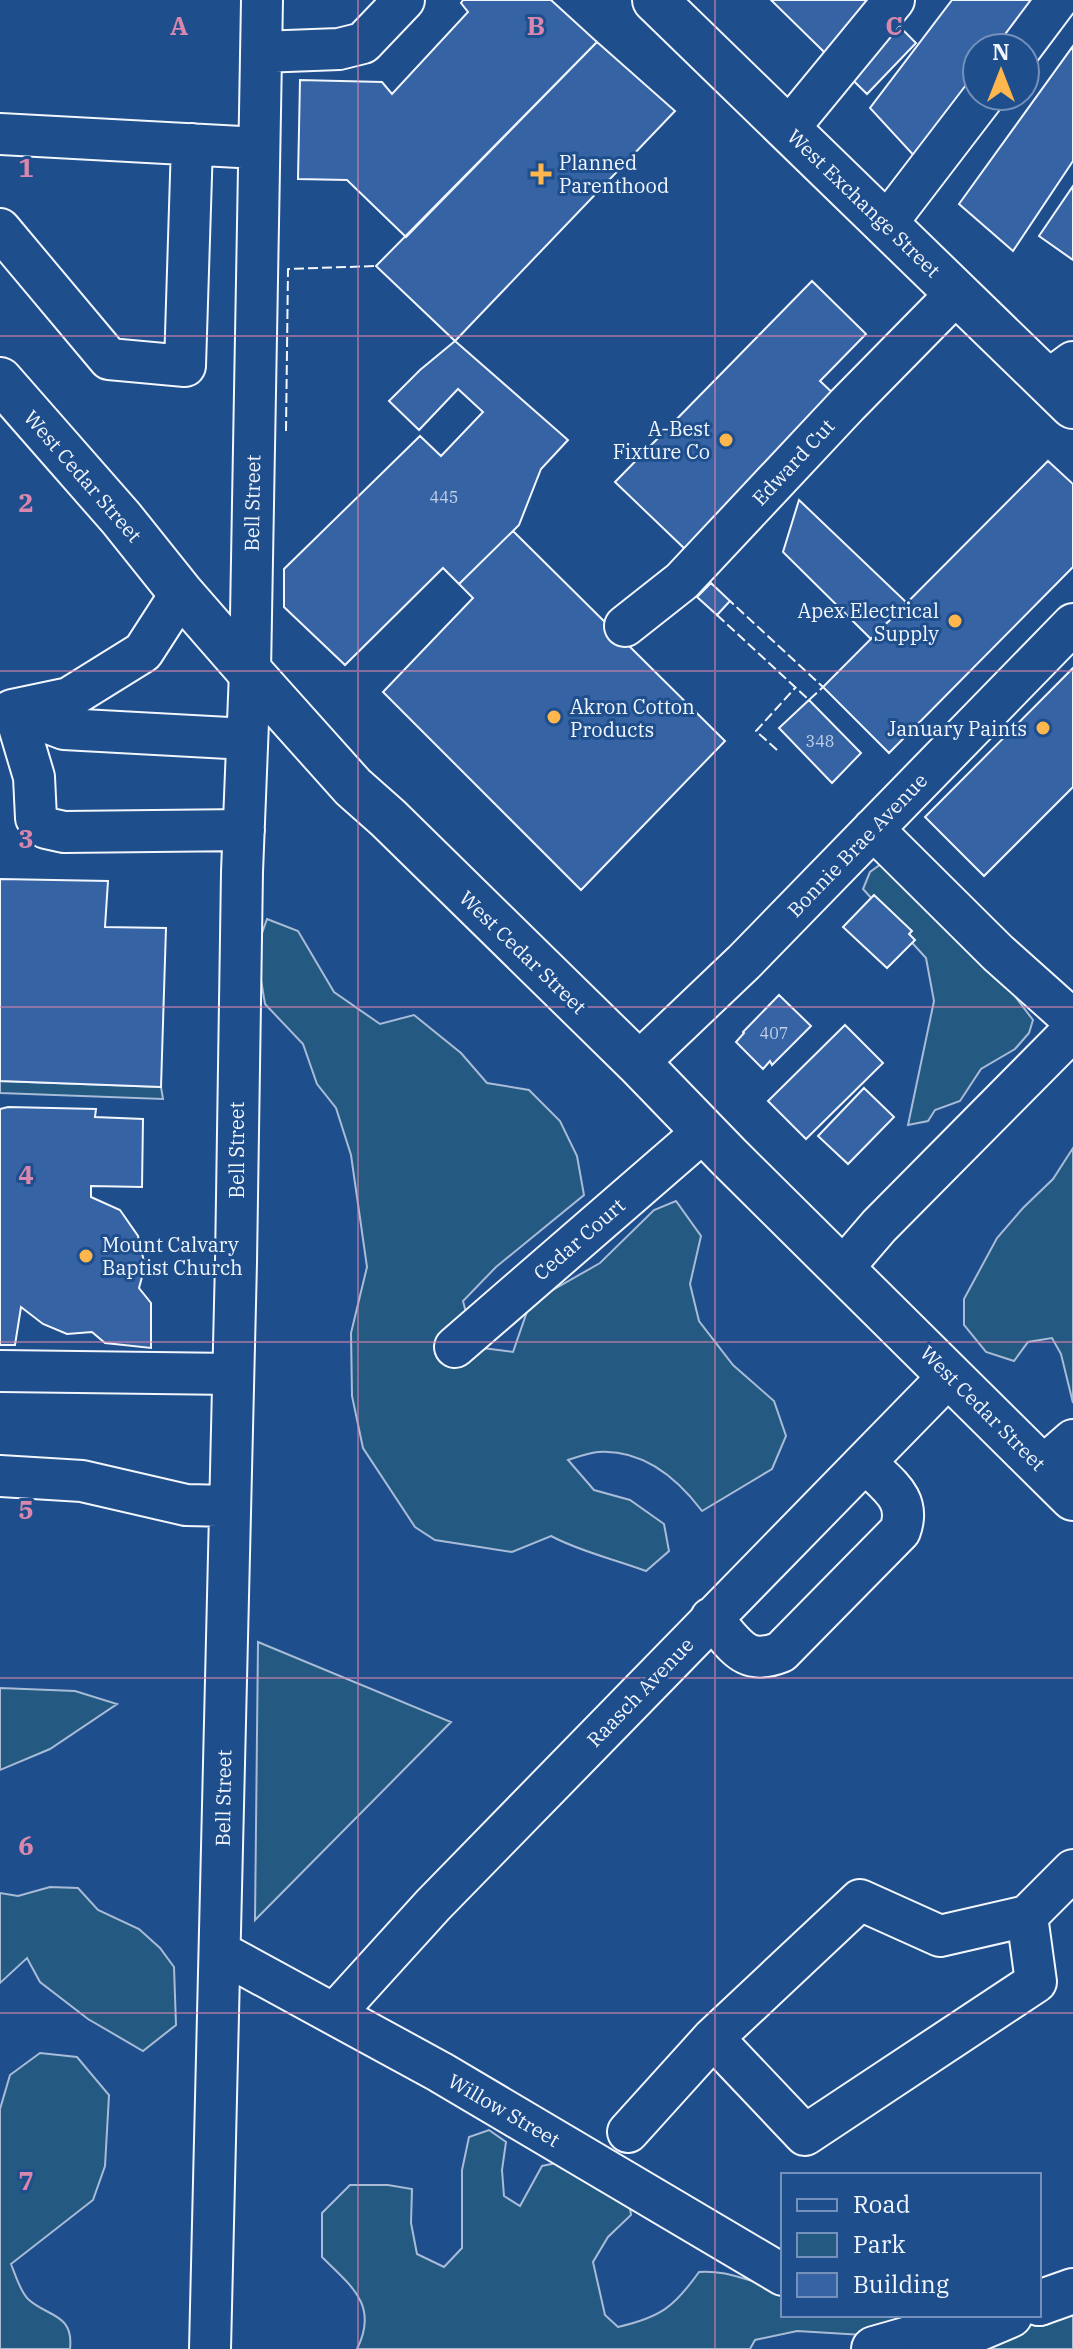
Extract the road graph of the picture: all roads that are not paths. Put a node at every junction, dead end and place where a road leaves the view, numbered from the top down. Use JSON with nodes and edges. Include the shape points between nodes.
{"nodes":[{"id":1,"x":262,"y":0,"type":"edge"},
{"id":2,"x":404,"y":0,"type":"edge"},
{"id":3,"x":655,"y":0,"type":"edge"},
{"id":4,"x":894,"y":0,"type":"edge"},
{"id":5,"x":1057,"y":0,"type":"edge"},
{"id":6,"x":1033,"y":32,"type":"edge"},
{"id":7,"x":261,"y":52,"type":"junction"},
{"id":8,"x":972,"y":112,"type":"edge"},
{"id":9,"x":788,"y":129,"type":"junction"},
{"id":10,"x":0,"y":134,"type":"edge"},
{"id":11,"x":192,"y":144,"type":"junction"},
{"id":12,"x":258,"y":148,"type":"junction"},
{"id":13,"x":886,"y":224,"type":"junction"},
{"id":14,"x":0,"y":229,"type":"edge"},
{"id":15,"x":957,"y":293,"type":"junction"},
{"id":16,"x":0,"y":380,"type":"edge"},
{"id":17,"x":1064,"y":383,"type":"edge"},
{"id":18,"x":181,"y":593,"type":"junction"},
{"id":19,"x":1073,"y":624,"type":"edge"},
{"id":20,"x":625,"y":626,"type":"dead end"},
{"id":21,"x":250,"y":672,"type":"junction"},
{"id":22,"x":7,"y":710,"type":"edge"},
{"id":23,"x":247,"y":739,"type":"junction"},
{"id":24,"x":873,"y":829,"type":"junction"},
{"id":25,"x":244,"y":830,"type":"junction"},
{"id":26,"x":1073,"y":1020,"type":"edge"},
{"id":27,"x":1073,"y":1030,"type":"edge"},
{"id":28,"x":638,"y":1063,"type":"junction"},
{"id":29,"x":704,"y":1131,"type":"junction"},
{"id":30,"x":842,"y":1269,"type":"junction"},
{"id":31,"x":455,"y":1347,"type":"dead end"},
{"id":32,"x":0,"y":1371,"type":"edge"},
{"id":33,"x":233,"y":1374,"type":"junction"},
{"id":34,"x":950,"y":1375,"type":"junction"},
{"id":35,"x":1058,"y":1454,"type":"edge"},
{"id":36,"x":866,"y":1463,"type":"junction"},
{"id":37,"x":0,"y":1476,"type":"edge"},
{"id":38,"x":1073,"y":1498,"type":"edge"},
{"id":39,"x":230,"y":1506,"type":"junction"},
{"id":40,"x":711,"y":1618,"type":"junction"},
{"id":41,"x":1073,"y":1870,"type":"edge"},
{"id":42,"x":1027,"y":1916,"type":"junction"},
{"id":43,"x":220,"y":1952,"type":"junction"},
{"id":44,"x":335,"y":2013,"type":"junction"},
{"id":45,"x":713,"y":2038,"type":"junction"},
{"id":46,"x":628,"y":2132,"type":"dead end"},
{"id":47,"x":781,"y":2274,"type":"edge"},
{"id":48,"x":1073,"y":2291,"type":"edge"},
{"id":49,"x":1041,"y":2302,"type":"edge"},
{"id":50,"x":988,"y":2317,"type":"edge"},
{"id":51,"x":1005,"y":2317,"type":"edge"},
{"id":52,"x":210,"y":2349,"type":"edge"},
{"id":53,"x":874,"y":2349,"type":"edge"},
{"id":54,"x":930,"y":2349,"type":"edge"}],
"edges":[{"from":1,"to":7,"type":"street","name":"Bell Street"},
{"from":2,"to":7,"type":"street","via":[[363,43]]},
{"from":3,"to":9,"type":"main road","name":"West Exchange Street"},
{"from":4,"to":9,"type":"street"},
{"from":5,"to":6,"type":"street"},
{"from":7,"to":12,"type":"street","name":"Bell Street"},
{"from":8,"to":13,"type":"street"},
{"from":9,"to":13,"type":"main road","name":"West Exchange Street"},
{"from":10,"to":11,"type":"street"},
{"from":11,"to":12,"type":"street"},
{"from":11,"to":14,"type":"street","via":[[185,366],[109,359]]},
{"from":12,"to":21,"type":"street","name":"Bell Street"},
{"from":13,"to":15,"type":"main road","name":"West Exchange Street"},
{"from":15,"to":17,"type":"main road","name":"West Exchange Street"},
{"from":15,"to":20,"type":"street","name":"Edward Cut","via":[[682,581]]},
{"from":16,"to":18,"type":"main road","name":"West Cedar Street"},
{"from":18,"to":21,"type":"main road","name":"West Cedar Street"},
{"from":18,"to":22,"type":"street","via":[[143,652],[69,698]]},
{"from":19,"to":24,"type":"street","name":"Bonnie Brae Avenue"},
{"from":21,"to":23,"type":"street","name":"Bell Street"},
{"from":21,"to":28,"type":"main road","name":"West Cedar Street","via":[[353,787]]},
{"from":22,"to":23,"type":"street","via":[[64,729]]},
{"from":22,"to":25,"type":"street","via":[[34,777],[36,818],[46,828]]},
{"from":23,"to":25,"type":"street","name":"Bell Street"},
{"from":24,"to":26,"type":"street"},
{"from":24,"to":28,"type":"street","name":"Bonnie Brae Avenue"},
{"from":25,"to":33,"type":"street","name":"Bell Street"},
{"from":27,"to":30,"type":"street"},
{"from":28,"to":29,"type":"main road","name":"West Cedar Street"},
{"from":29,"to":30,"type":"main road","name":"West Cedar Street"},
{"from":29,"to":31,"type":"street","name":"Cedar Court"},
{"from":30,"to":34,"type":"main road","name":"West Cedar Street"},
{"from":32,"to":33,"type":"street"},
{"from":33,"to":39,"type":"street","name":"Bell Street"},
{"from":34,"to":35,"type":"main road","name":"West Cedar Street"},
{"from":34,"to":36,"type":"street","name":"Raasch Avenue"},
{"from":35,"to":38,"type":"main road","name":"West Cedar Street"},
{"from":36,"to":40,"type":"street","name":"Raasch Avenue"},
{"from":36,"to":40,"type":"street","via":[[903,1503],[900,1531],[781,1652],[764,1659],[747,1656]]},
{"from":37,"to":39,"type":"street","via":[[82,1481],[186,1505]]},
{"from":39,"to":43,"type":"street","name":"Bell Street"},
{"from":40,"to":44,"type":"street","name":"Raasch Avenue"},
{"from":41,"to":42,"type":"street"},
{"from":42,"to":45,"type":"street","via":[[940,1936],[860,1900]]},
{"from":42,"to":45,"type":"street","via":[[1036,1982],[805,2135]]},
{"from":43,"to":44,"type":"street","name":"Willow Street"},
{"from":43,"to":52,"type":"street","name":"Bell Street"},
{"from":44,"to":47,"type":"street","name":"Willow Street"},
{"from":45,"to":46,"type":"street"},
{"from":48,"to":49,"type":"main road"},
{"from":50,"to":53,"type":"main road"},
{"from":51,"to":54,"type":"main road"}]}
